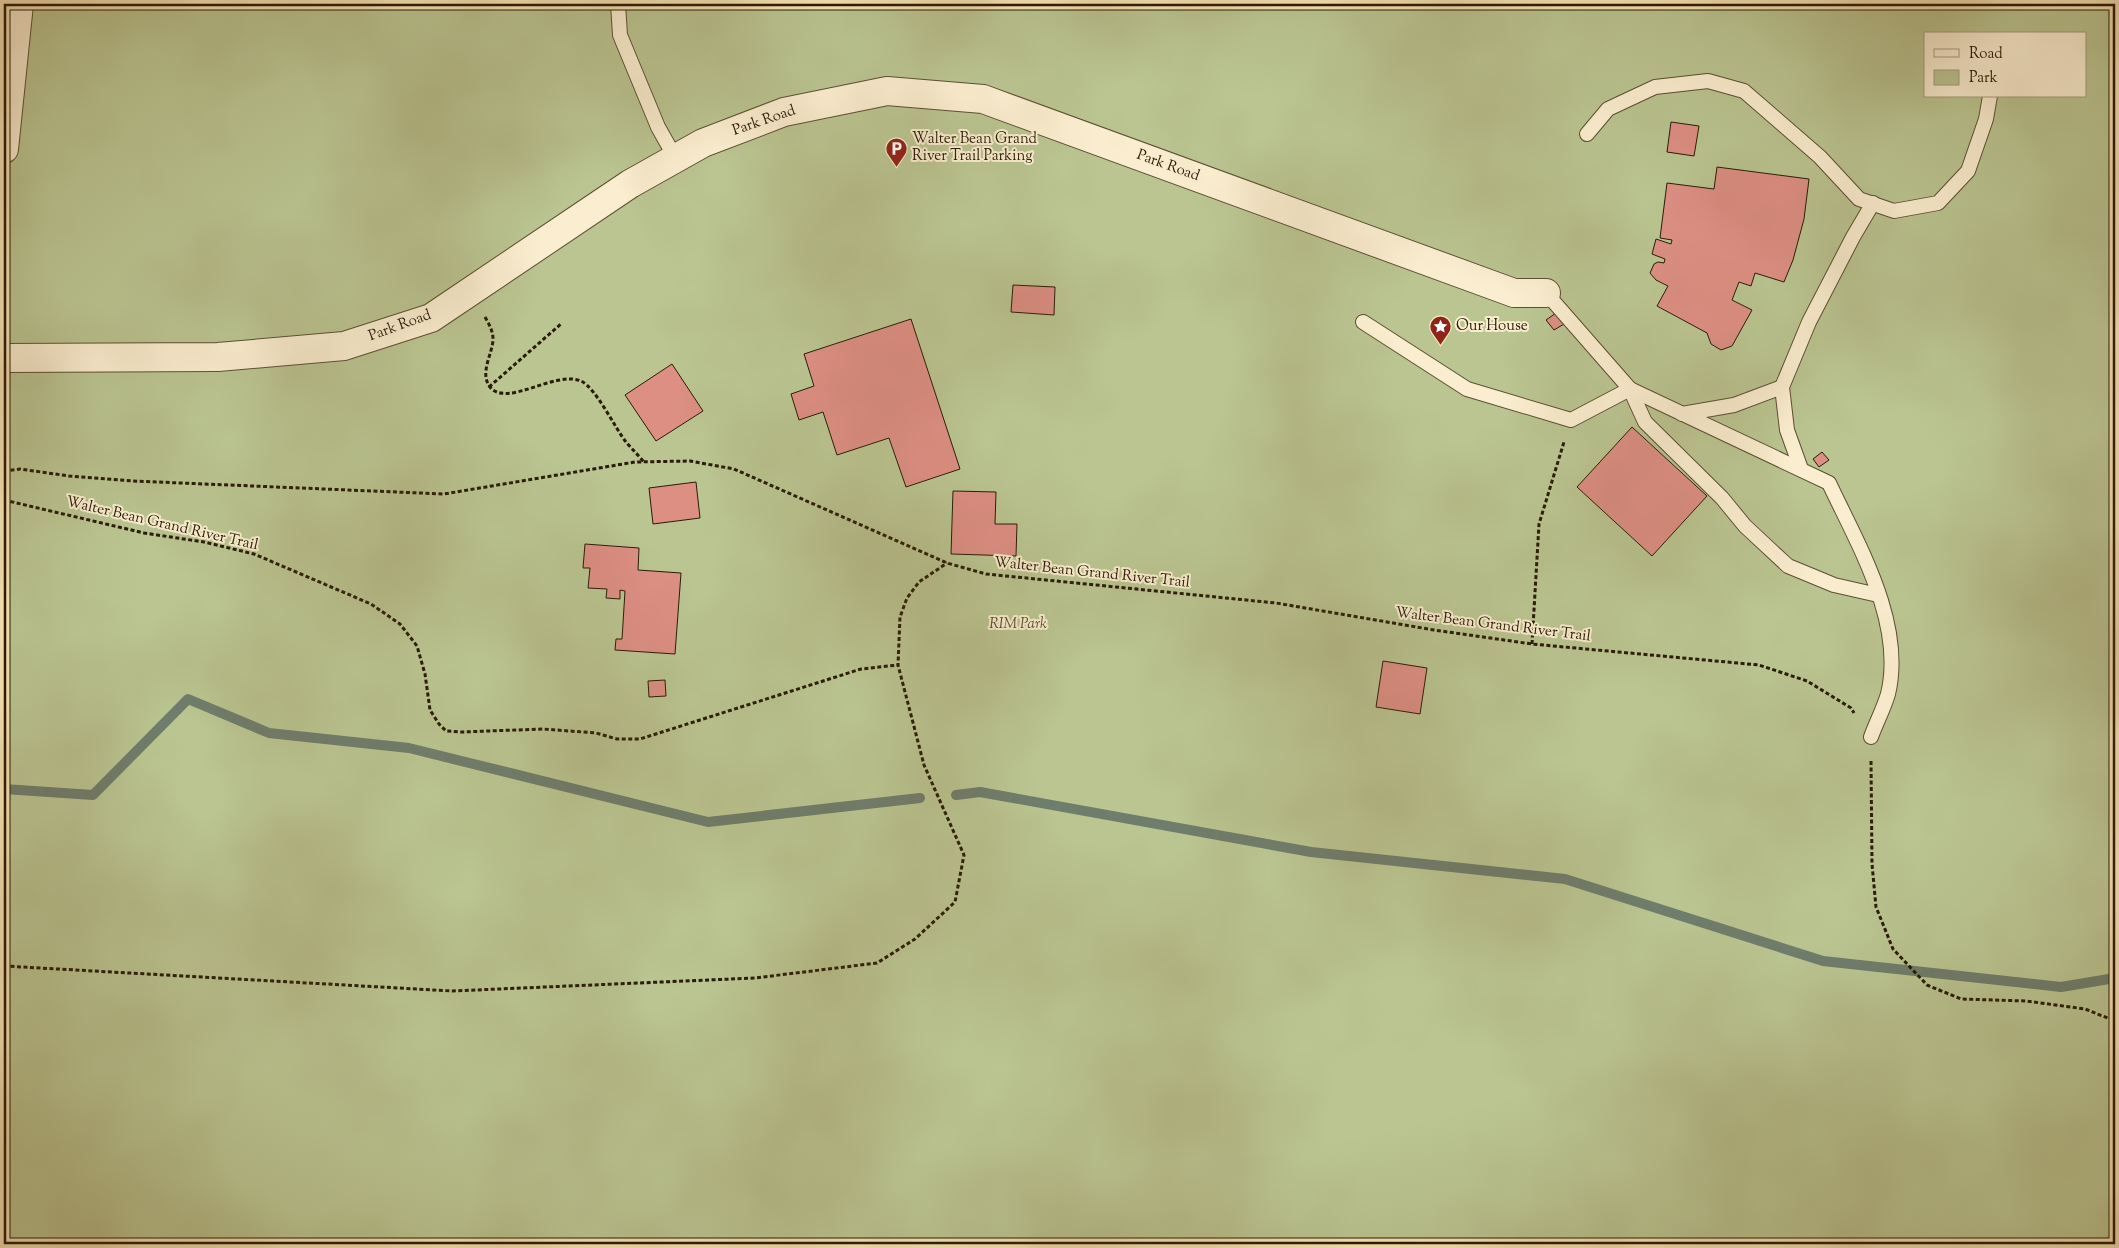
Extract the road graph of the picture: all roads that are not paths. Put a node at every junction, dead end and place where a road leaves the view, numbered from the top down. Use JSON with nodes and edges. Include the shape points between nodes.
{"nodes":[{"id":1,"x":19,"y":4,"type":"edge"},
{"id":2,"x":618,"y":4,"type":"edge"},
{"id":3,"x":1990,"y":98,"type":"edge"},
{"id":4,"x":1588,"y":134,"type":"dead end"},
{"id":5,"x":4,"y":149,"type":"edge"},
{"id":6,"x":676,"y":159,"type":"junction"},
{"id":7,"x":1873,"y":203,"type":"junction"},
{"id":8,"x":1546,"y":293,"type":"joint"},
{"id":9,"x":1364,"y":322,"type":"dead end"},
{"id":10,"x":4,"y":358,"type":"edge"},
{"id":11,"x":1782,"y":387,"type":"junction"},
{"id":12,"x":1630,"y":389,"type":"junction"},
{"id":13,"x":1682,"y":414,"type":"junction"},
{"id":14,"x":1801,"y":469,"type":"junction"},
{"id":15,"x":1878,"y":595,"type":"junction"},
{"id":16,"x":1871,"y":737,"type":"road end"}],
"edges":[{"from":1,"to":5,"type":"street"},
{"from":2,"to":6,"type":"lane","via":[[620,35],[658,127]]},
{"from":3,"to":7,"type":"lane","via":[[1968,172],[1938,203],[1894,211]]},
{"from":4,"to":7,"type":"lane","via":[[1608,109],[1655,87],[1708,81],[1744,91],[1820,157],[1859,199]]},
{"from":6,"to":8,"type":"street","name":"Park Road","via":[[703,143],[784,112],[887,91],[983,99],[1514,293]]},
{"from":6,"to":10,"type":"street","name":"Park Road","via":[[630,184],[431,318],[344,346],[218,357]]},
{"from":7,"to":11,"type":"lane","via":[[1809,322]]},
{"from":8,"to":12,"type":"lane"},
{"from":9,"to":12,"type":"lane","via":[[1467,389],[1571,420]]},
{"from":11,"to":13,"type":"lane","via":[[1734,405]]},
{"from":11,"to":14,"type":"lane","via":[[1787,430]]},
{"from":12,"to":13,"type":"lane"},
{"from":12,"to":15,"type":"lane","via":[[1645,422],[1788,566],[1834,585]]},
{"from":13,"to":14,"type":"lane"},
{"from":14,"to":15,"type":"lane","via":[[1830,483],[1875,581]]},
{"from":15,"to":16,"type":"lane","via":[[1892,647],[1888,694]]}]}
